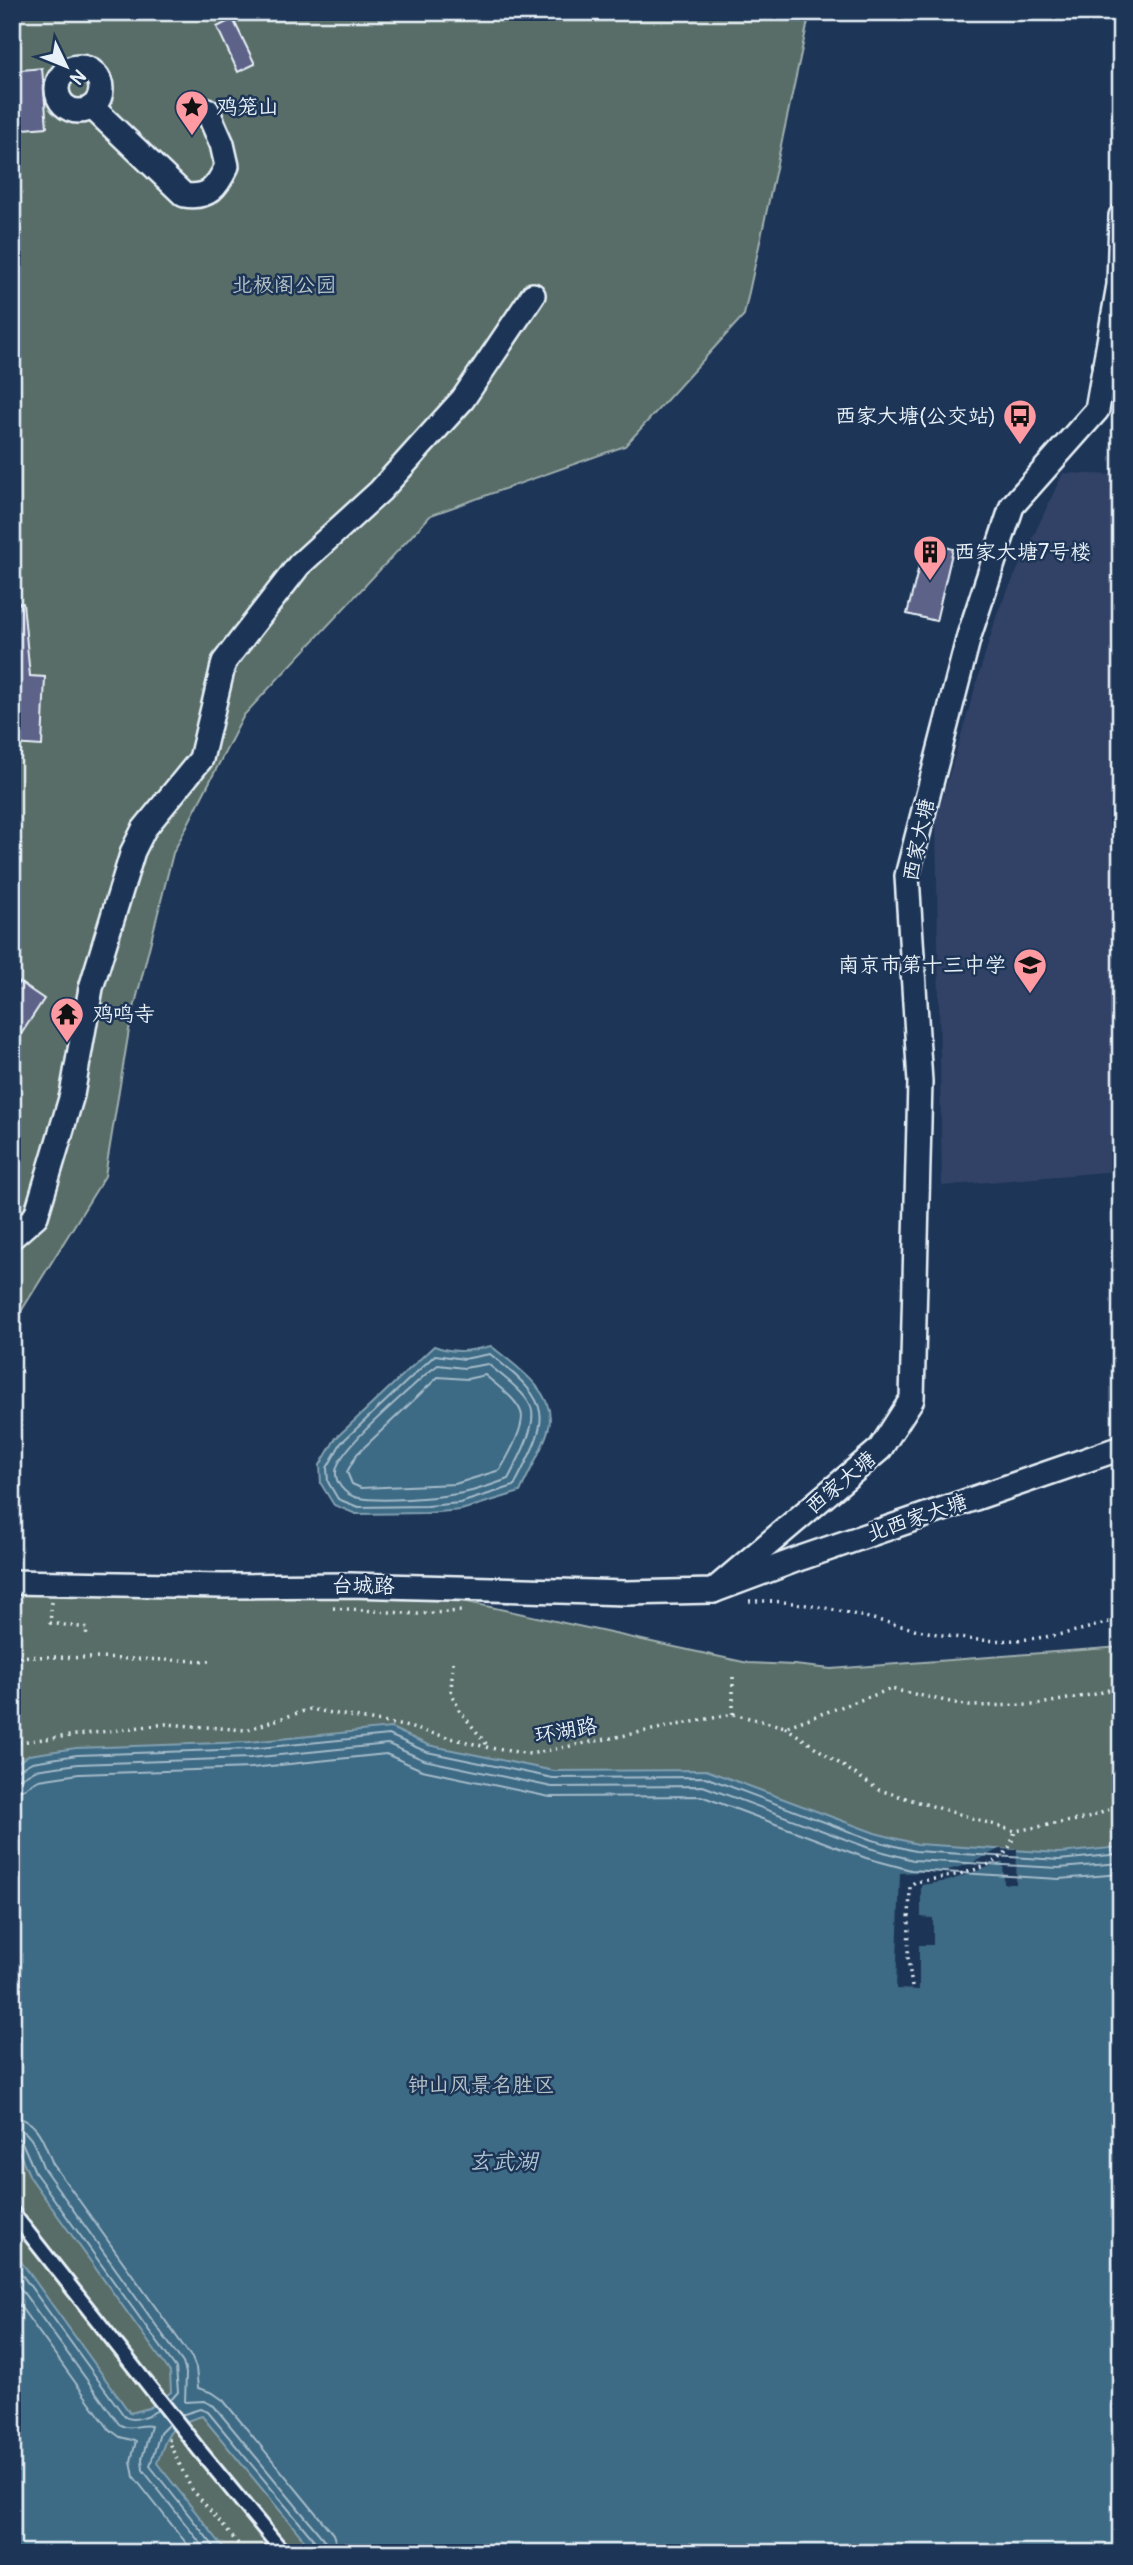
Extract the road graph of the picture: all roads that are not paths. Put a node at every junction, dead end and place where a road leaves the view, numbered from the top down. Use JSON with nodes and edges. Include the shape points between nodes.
{"nodes":[{"id":1,"x":92,"y":107,"type":"dead end"},
{"id":2,"x":207,"y":110,"type":"dead end"},
{"id":3,"x":1121,"y":216,"type":"edge"},
{"id":4,"x":1120,"y":285,"type":"edge"},
{"id":5,"x":533,"y":295,"type":"dead end"},
{"id":6,"x":12,"y":1237,"type":"edge"},
{"id":7,"x":1121,"y":1448,"type":"edge"},
{"id":8,"x":12,"y":1582,"type":"edge"},
{"id":9,"x":713,"y":1591,"type":"junction"},
{"id":10,"x":16,"y":2217,"type":"edge"},
{"id":11,"x":284,"y":2553,"type":"edge"}],
"edges":[{"from":1,"to":2,"type":"street","via":[[184,195],[199,197],[212,190],[227,166]]},
{"from":3,"to":4,"type":"street","name":"西家大塘"},
{"from":4,"to":9,"type":"street","name":"西家大塘","via":[[1097,410],[1012,506],[969,636],[907,876],[920,1082],[912,1399],[880,1449]]},
{"from":5,"to":6,"type":"street","via":[[463,399],[380,491],[299,565],[224,662],[201,759],[132,851],[91,988],[72,1095],[36,1216]]},
{"from":7,"to":9,"type":"street","name":"北西家大塘"},
{"from":8,"to":9,"type":"street","name":"台城路"},
{"from":10,"to":11,"type":"lane"}]}
